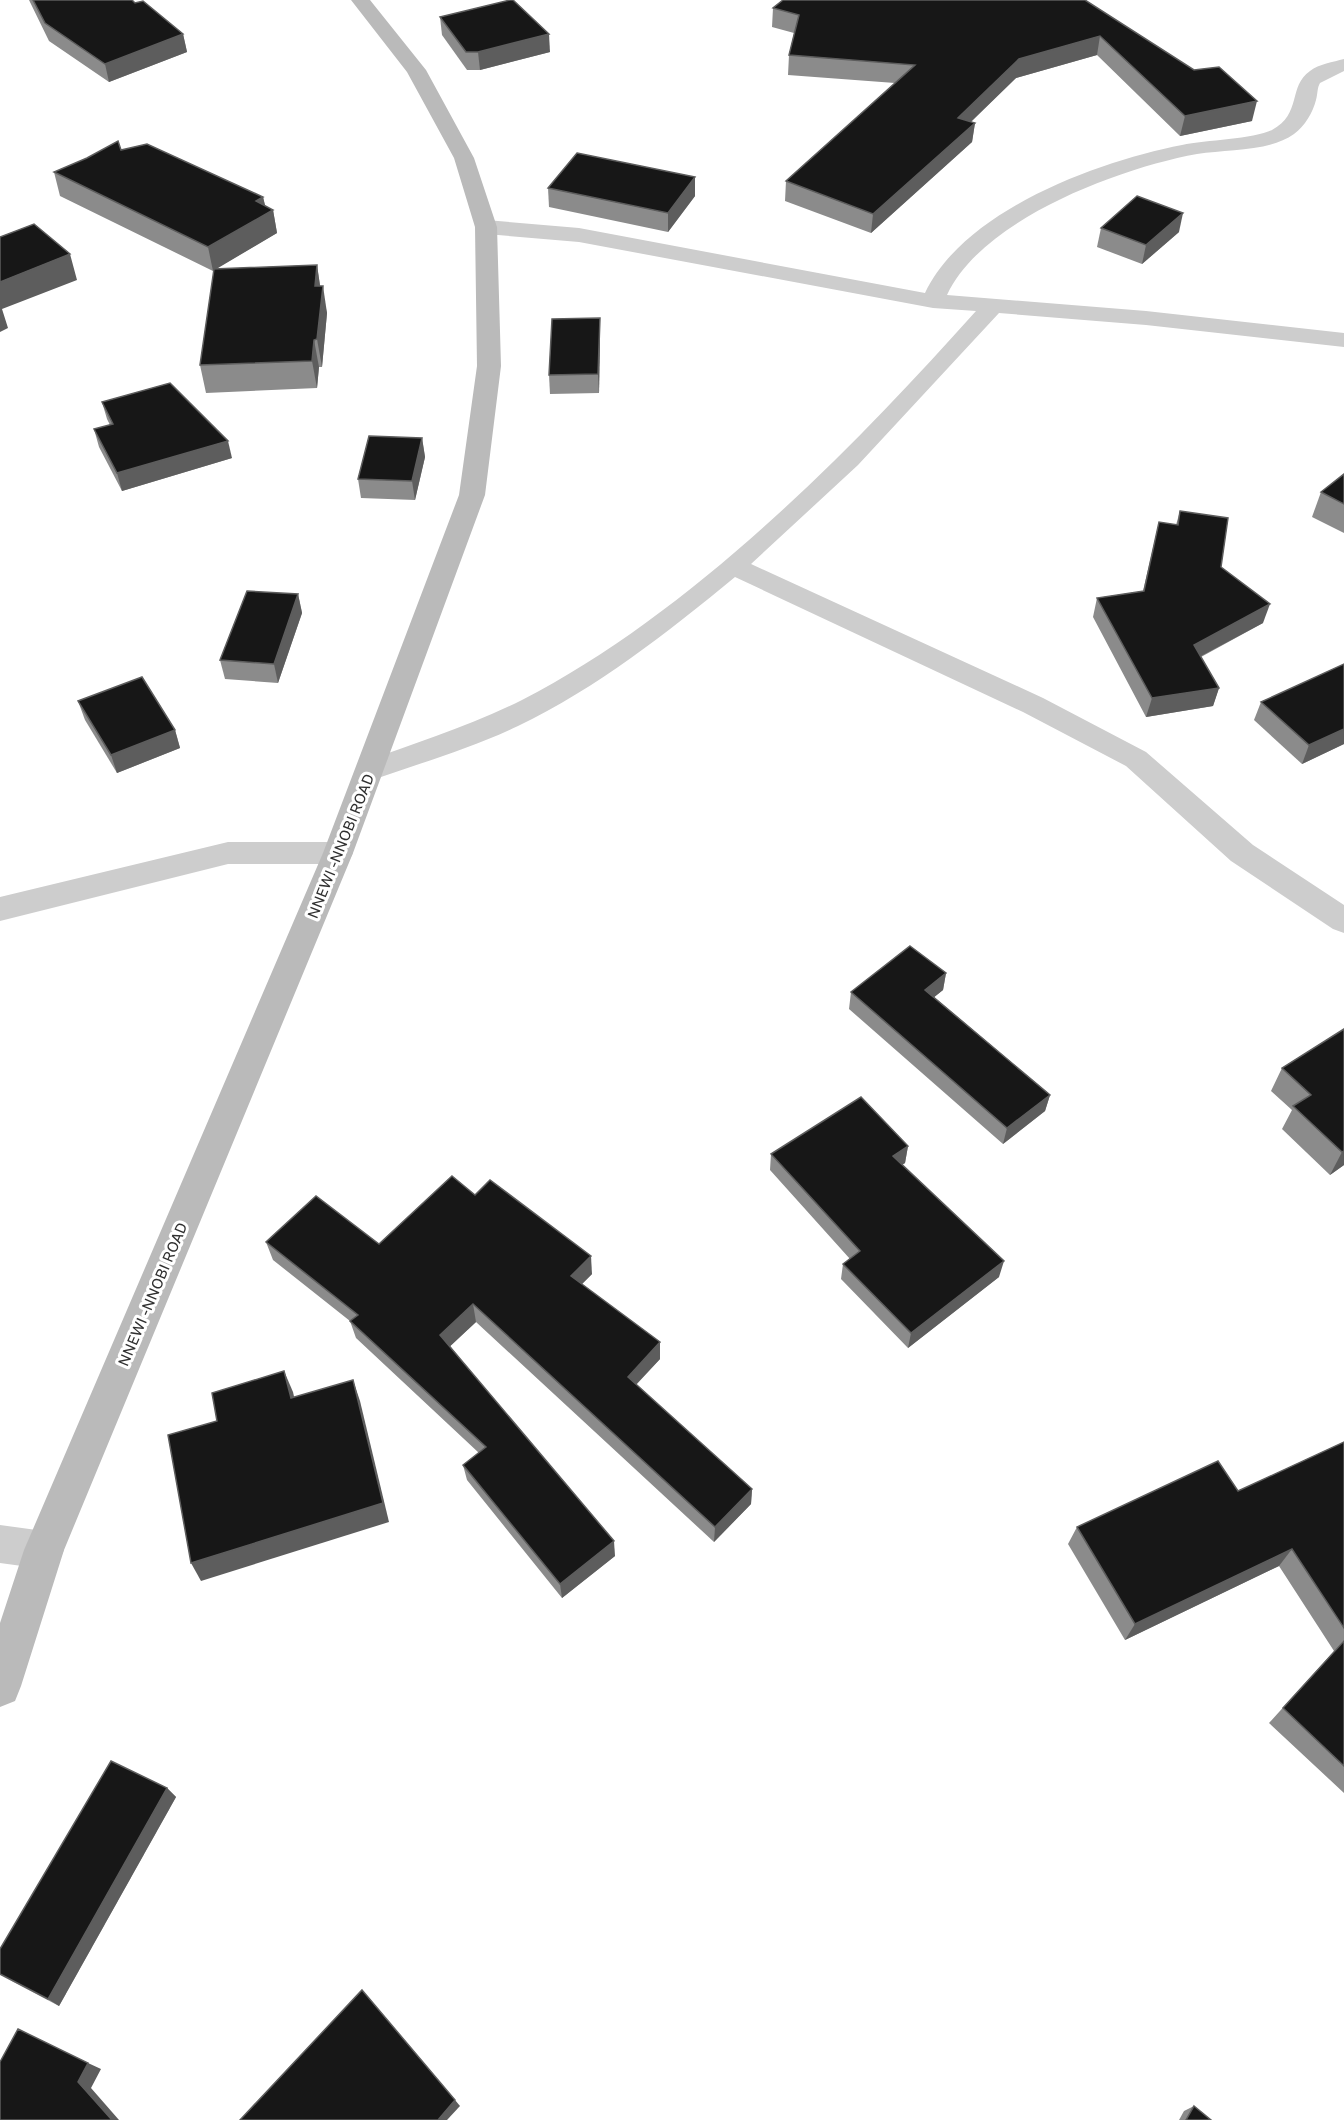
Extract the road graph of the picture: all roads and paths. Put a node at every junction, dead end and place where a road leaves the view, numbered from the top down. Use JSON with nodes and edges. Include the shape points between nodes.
{"nodes":[{"id":1,"x":360,"y":0,"type":"edge"},
{"id":2,"x":1344,"y":65,"type":"edge"},
{"id":3,"x":486,"y":227,"type":"junction"},
{"id":4,"x":933,"y":301,"type":"junction"},
{"id":5,"x":992,"y":307,"type":"junction"},
{"id":6,"x":1344,"y":340,"type":"edge"},
{"id":7,"x":733,"y":566,"type":"junction"},
{"id":8,"x":371,"y":770,"type":"junction"},
{"id":9,"x":338,"y":853,"type":"junction"},
{"id":10,"x":0,"y":909,"type":"edge"},
{"id":11,"x":1344,"y":921,"type":"edge"},
{"id":12,"x":0,"y":1544,"type":"edge"},
{"id":13,"x":44,"y":1550,"type":"junction"},
{"id":14,"x":0,"y":1686,"type":"edge"}],
"edges":[{"from":1,"to":3,"type":"main road","name":"NNEWI -NNOBI ROAD","via":[[416,70],[464,158]]},
{"from":2,"to":4,"type":"street","via":[[1321,72],[1309,82],[1306,100],[1294,125],[1282,134],[1150,156],[1084,179],[1035,203],[985,237],[950,270]]},
{"from":3,"to":4,"type":"street","via":[[579,236]]},
{"from":3,"to":8,"type":"main road","name":"NNEWI -NNOBI ROAD","via":[[489,366],[472,495]]},
{"from":4,"to":5,"type":"street"},
{"from":5,"to":6,"type":"street","via":[[1146,318]]},
{"from":5,"to":7,"type":"street","via":[[822,487]]},
{"from":7,"to":8,"type":"street","via":[[635,642],[507,719]]},
{"from":7,"to":11,"type":"street","via":[[1033,705],[1136,759],[1242,854]]},
{"from":8,"to":9,"type":"main road","name":"NNEWI -NNOBI ROAD"},
{"from":9,"to":10,"type":"street","via":[[228,852]]},
{"from":9,"to":13,"type":"main road","name":"NNEWI -NNOBI ROAD"},
{"from":12,"to":13,"type":"street"},
{"from":13,"to":14,"type":"main road","name":"NNEWI -NNOBI ROAD"}]}
